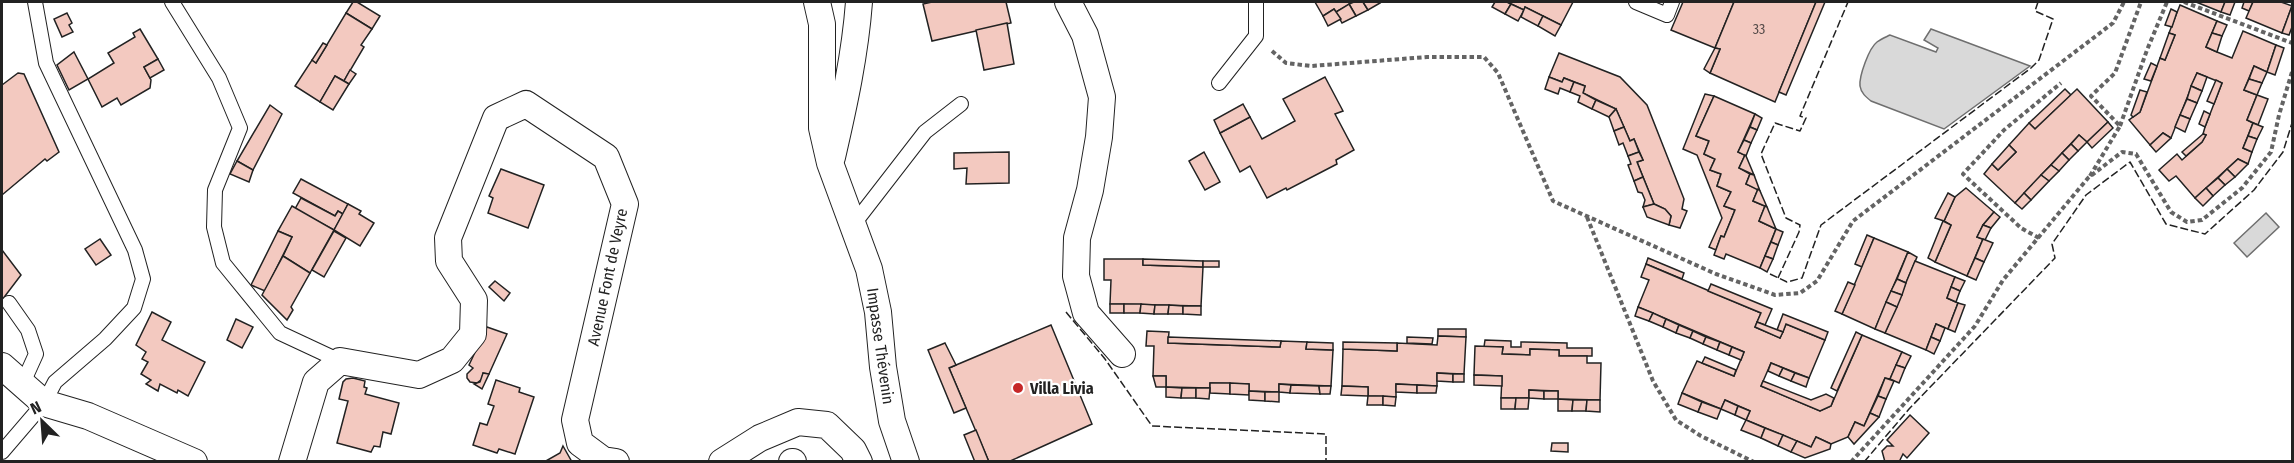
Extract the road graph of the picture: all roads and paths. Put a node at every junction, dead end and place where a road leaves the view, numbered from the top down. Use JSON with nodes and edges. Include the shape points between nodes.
{"nodes":[{"id":1,"x":35,"y":2,"type":"edge"},
{"id":2,"x":172,"y":2,"type":"edge"},
{"id":3,"x":817,"y":2,"type":"edge"},
{"id":4,"x":859,"y":2,"type":"edge"},
{"id":5,"x":1068,"y":2,"type":"edge"},
{"id":6,"x":1256,"y":2,"type":"edge"},
{"id":7,"x":1636,"y":2,"type":"edge"},
{"id":8,"x":1672,"y":2,"type":"edge"},
{"id":9,"x":2124,"y":2,"type":"edge"},
{"id":10,"x":2141,"y":2,"type":"edge"},
{"id":11,"x":2167,"y":2,"type":"edge"},
{"id":12,"x":2184,"y":2,"type":"edge"},
{"id":13,"x":1256,"y":36,"type":"junction"},
{"id":14,"x":2292,"y":43,"type":"edge"},
{"id":15,"x":2292,"y":72,"type":"edge"},
{"id":16,"x":1219,"y":83,"type":"dead end"},
{"id":17,"x":2061,"y":83,"type":"dead end"},
{"id":18,"x":961,"y":104,"type":"dead end"},
{"id":19,"x":2120,"y":126,"type":"junction"},
{"id":20,"x":831,"y":163,"type":"junction"},
{"id":21,"x":2088,"y":178,"type":"junction"},
{"id":22,"x":1587,"y":217,"type":"junction"},
{"id":23,"x":853,"y":225,"type":"junction"},
{"id":24,"x":2039,"y":238,"type":"junction"},
{"id":25,"x":9,"y":303,"type":"dead end"},
{"id":26,"x":1122,"y":354,"type":"dead end"},
{"id":27,"x":340,"y":361,"type":"junction"},
{"id":28,"x":2,"y":366,"type":"edge"},
{"id":29,"x":22,"y":385,"type":"junction"},
{"id":30,"x":44,"y":403,"type":"junction"},
{"id":31,"x":2,"y":453,"type":"edge"},
{"id":32,"x":194,"y":462,"type":"edge"},
{"id":33,"x":292,"y":462,"type":"edge"},
{"id":34,"x":616,"y":462,"type":"edge"},
{"id":35,"x":722,"y":462,"type":"edge"},
{"id":36,"x":859,"y":462,"type":"edge"},
{"id":37,"x":906,"y":462,"type":"edge"},
{"id":38,"x":1754,"y":462,"type":"edge"},
{"id":39,"x":1851,"y":462,"type":"edge"}],
"edges":[{"from":1,"to":30,"type":"lane","via":[[46,63],[135,250],[143,279],[134,308],[55,382]]},
{"from":2,"to":27,"type":"lane","via":[[219,78],[240,128],[214,190],[214,227],[223,263],[280,333]]},
{"from":3,"to":20,"type":"street","name":"Impasse Thévenin","via":[[822,24],[822,128]]},
{"from":4,"to":20,"type":"street","via":[[848,90]]},
{"from":5,"to":26,"type":"street","via":[[1085,35],[1102,98],[1090,190],[1077,238],[1076,276],[1086,313]]},
{"from":6,"to":13,"type":"lane"},
{"from":7,"to":8,"type":"lane","via":[[1667,15]]},
{"from":9,"to":22,"type":"path","via":[[2113,23],[1853,221],[1817,281],[1800,293],[1775,295],[1716,274]]},
{"from":10,"to":19,"type":"path","via":[[2115,73],[2091,96]]},
{"from":11,"to":19,"type":"path"},
{"from":12,"to":14,"type":"path"},
{"from":13,"to":16,"type":"lane"},
{"from":13,"to":22,"type":"path","via":[[1286,63],[1311,66],[1484,57],[1498,73],[1553,201]]},
{"from":15,"to":21,"type":"path","via":[[2271,152],[2242,188],[2202,220],[2187,222],[2171,212],[2136,154],[2122,152]]},
{"from":17,"to":24,"type":"path","via":[[2004,130],[1963,174],[2021,228]]},
{"from":18,"to":23,"type":"lane","via":[[925,132]]},
{"from":19,"to":21,"type":"path"},
{"from":20,"to":23,"type":"street","name":"Impasse Thévenin"},
{"from":21,"to":24,"type":"path"},
{"from":22,"to":38,"type":"path","via":[[1653,381],[1676,420]]},
{"from":23,"to":37,"type":"street","name":"Impasse Thévenin","via":[[869,269],[892,421]]},
{"from":24,"to":39,"type":"path","via":[[2003,280],[1975,326]]},
{"from":25,"to":29,"type":"lane","via":[[28,330],[36,354]]},
{"from":27,"to":33,"type":"street","via":[[315,382]]},
{"from":27,"to":34,"type":"street","name":"Avenue Font de Veyre","via":[[419,375],[453,360],[472,334],[474,300],[449,261],[448,238],[496,118],[526,104],[606,157],[625,204],[575,420],[580,443],[603,460]]},
{"from":28,"to":29,"type":"street"},
{"from":29,"to":30,"type":"street"},
{"from":30,"to":31,"type":"lane"},
{"from":30,"to":32,"type":"street","via":[[88,416]]},
{"from":35,"to":36,"type":"street","via":[[760,438],[798,422],[827,425],[854,450]]}]}
